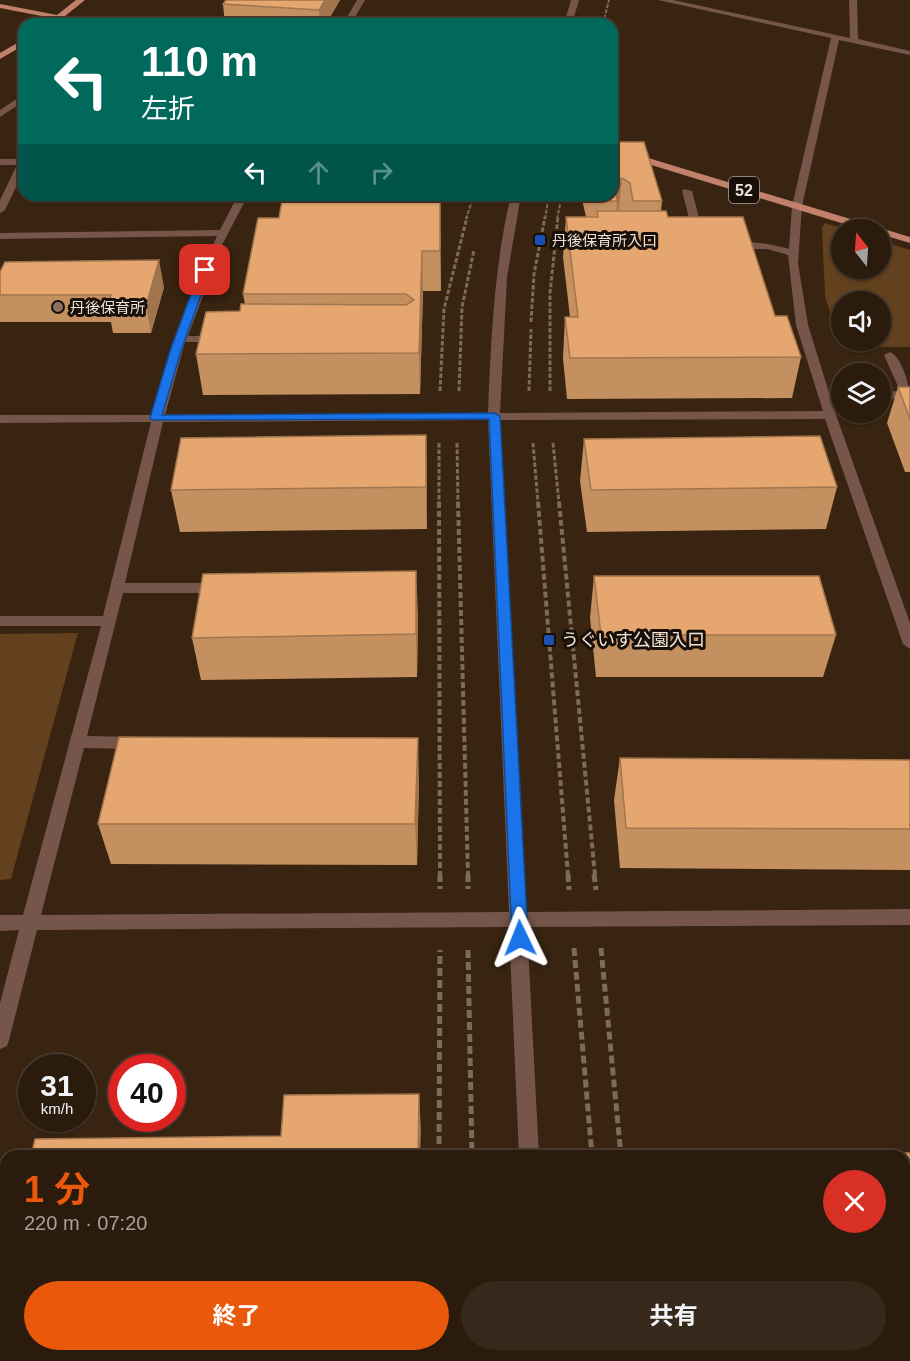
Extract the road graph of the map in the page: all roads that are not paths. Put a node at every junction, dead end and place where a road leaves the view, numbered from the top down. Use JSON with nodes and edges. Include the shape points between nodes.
{"nodes":[{"id":1,"x":81,"y":0,"type":"edge"},
{"id":2,"x":361,"y":0,"type":"edge"},
{"id":3,"x":575,"y":0,"type":"edge"},
{"id":4,"x":662,"y":0,"type":"edge"},
{"id":5,"x":853,"y":0,"type":"edge"},
{"id":6,"x":0,"y":6,"type":"edge"},
{"id":7,"x":59,"y":18,"type":"joint"},
{"id":8,"x":350,"y":18,"type":"edge"},
{"id":9,"x":570,"y":18,"type":"edge"},
{"id":10,"x":835,"y":38,"type":"junction"},
{"id":11,"x":854,"y":41,"type":"junction"},
{"id":12,"x":18,"y":45,"type":"edge"},
{"id":13,"x":910,"y":53,"type":"edge"},
{"id":14,"x":0,"y":57,"type":"edge"},
{"id":15,"x":18,"y":101,"type":"edge"},
{"id":16,"x":0,"y":114,"type":"edge"},
{"id":17,"x":618,"y":152,"type":"edge"},
{"id":18,"x":0,"y":162,"type":"edge"},
{"id":19,"x":18,"y":162,"type":"edge"},
{"id":20,"x":18,"y":174,"type":"edge"},
{"id":21,"x":687,"y":191,"type":"dead end"},
{"id":22,"x":240,"y":201,"type":"edge"},
{"id":23,"x":514,"y":201,"type":"edge"},
{"id":24,"x":797,"y":206,"type":"junction"},
{"id":25,"x":0,"y":210,"type":"edge"},
{"id":26,"x":840,"y":219,"type":"edge"},
{"id":27,"x":222,"y":233,"type":"junction"},
{"id":28,"x":891,"y":234,"type":"edge"},
{"id":29,"x":0,"y":236,"type":"edge"},
{"id":30,"x":910,"y":240,"type":"edge"},
{"id":31,"x":690,"y":246,"type":"edge"},
{"id":32,"x":723,"y":246,"type":"edge"},
{"id":33,"x":794,"y":253,"type":"junction"},
{"id":34,"x":180,"y":339,"type":"junction"},
{"id":35,"x":228,"y":339,"type":"edge"},
{"id":36,"x":890,"y":355,"type":"dead end"},
{"id":37,"x":891,"y":395,"type":"edge"},
{"id":38,"x":909,"y":395,"type":"edge"},
{"id":39,"x":830,"y":415,"type":"junction"},
{"id":40,"x":494,"y":416,"type":"junction"},
{"id":41,"x":156,"y":418,"type":"junction"},
{"id":42,"x":0,"y":419,"type":"edge"},
{"id":43,"x":117,"y":588,"type":"junction"},
{"id":44,"x":232,"y":588,"type":"edge"},
{"id":45,"x":0,"y":621,"type":"edge"},
{"id":46,"x":109,"y":621,"type":"junction"},
{"id":47,"x":910,"y":644,"type":"edge"},
{"id":48,"x":77,"y":742,"type":"junction"},
{"id":49,"x":149,"y":744,"type":"edge"},
{"id":50,"x":910,"y":917,"type":"edge"},
{"id":51,"x":519,"y":918,"type":"junction"},
{"id":52,"x":0,"y":923,"type":"edge"},
{"id":53,"x":30,"y":923,"type":"junction"},
{"id":54,"x":0,"y":1040,"type":"edge"},
{"id":55,"x":529,"y":1150,"type":"edge"}],
"edges":[{"from":1,"to":7,"type":"main road"},
{"from":2,"to":8,"type":"street"},
{"from":3,"to":9,"type":"street"},
{"from":4,"to":10,"type":"street"},
{"from":5,"to":11,"type":"street"},
{"from":6,"to":7,"type":"main road"},
{"from":10,"to":11,"type":"street"},
{"from":10,"to":24,"type":"street"},
{"from":11,"to":13,"type":"street"},
{"from":12,"to":14,"type":"main road"},
{"from":15,"to":16,"type":"street"},
{"from":17,"to":24,"type":"main road","number":"52"},
{"from":18,"to":19,"type":"street"},
{"from":20,"to":25,"type":"street"},
{"from":21,"to":31,"type":"street","via":[[701,246]]},
{"from":22,"to":27,"type":"street"},
{"from":23,"to":40,"type":"street","via":[[498,294]]},
{"from":24,"to":26,"type":"main road","number":"52"},
{"from":24,"to":33,"type":"street"},
{"from":27,"to":29,"type":"street"},
{"from":27,"to":34,"type":"street"},
{"from":28,"to":30,"type":"main road"},
{"from":32,"to":33,"type":"street","via":[[767,246]]},
{"from":33,"to":39,"type":"street","via":[[802,325]]},
{"from":34,"to":35,"type":"street"},
{"from":34,"to":41,"type":"street"},
{"from":36,"to":38,"type":"street"},
{"from":37,"to":38,"type":"street"},
{"from":39,"to":40,"type":"street"},
{"from":39,"to":47,"type":"street"},
{"from":40,"to":41,"type":"street"},
{"from":40,"to":51,"type":"street"},
{"from":41,"to":42,"type":"street"},
{"from":41,"to":43,"type":"street"},
{"from":43,"to":44,"type":"street"},
{"from":43,"to":46,"type":"street"},
{"from":45,"to":46,"type":"street"},
{"from":46,"to":48,"type":"street"},
{"from":48,"to":49,"type":"street"},
{"from":48,"to":53,"type":"street"},
{"from":50,"to":51,"type":"street"},
{"from":51,"to":53,"type":"street"},
{"from":51,"to":55,"type":"street"},
{"from":52,"to":53,"type":"street"},
{"from":53,"to":54,"type":"street"}]}
